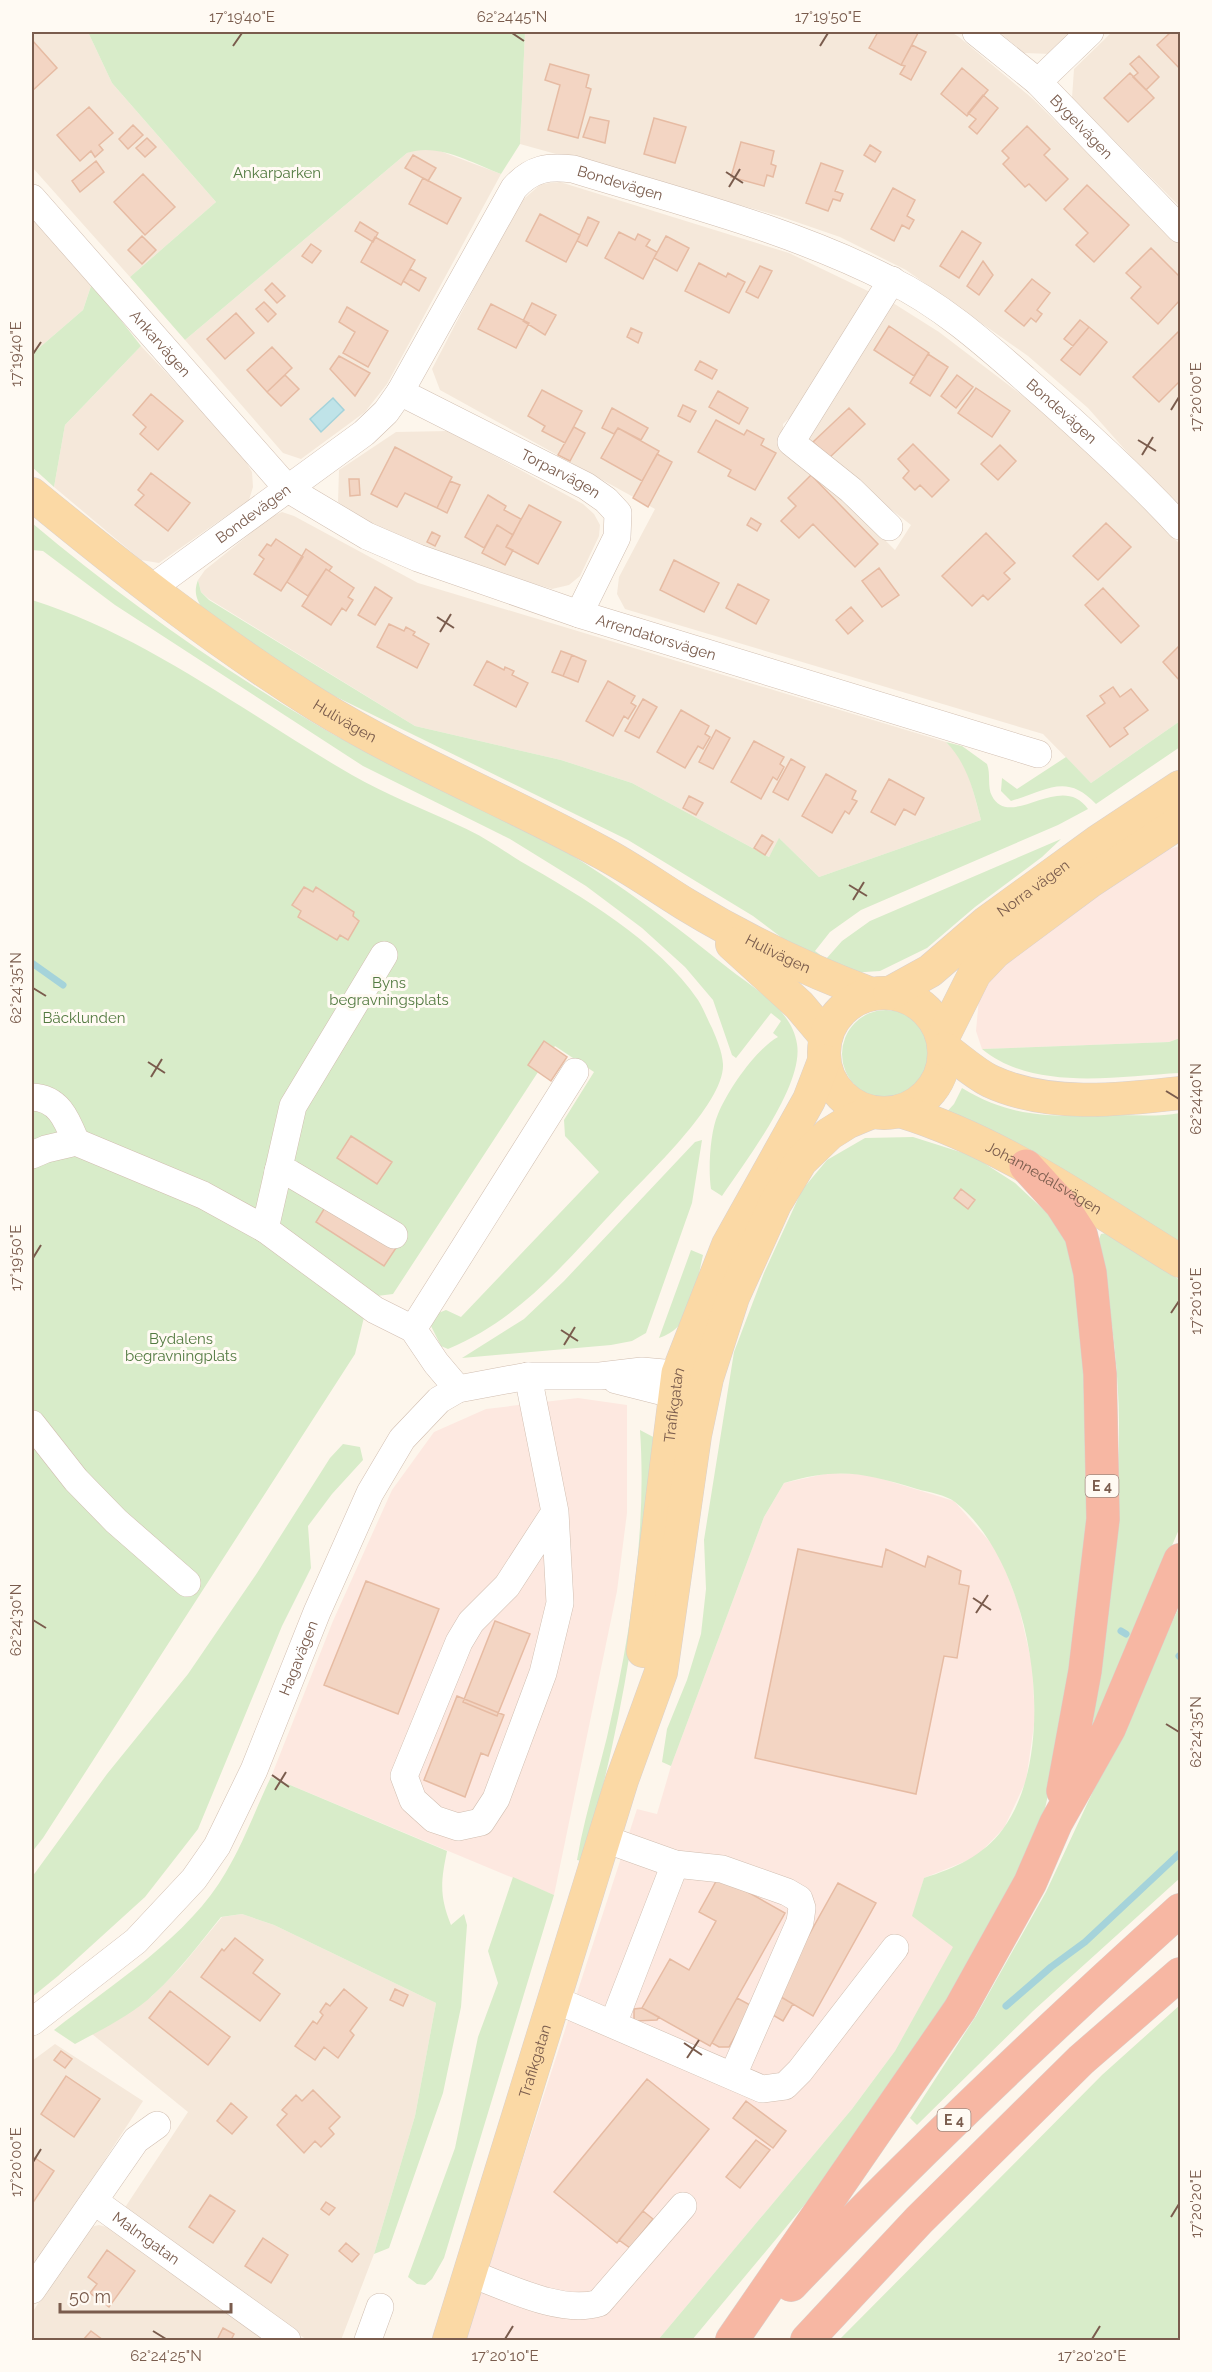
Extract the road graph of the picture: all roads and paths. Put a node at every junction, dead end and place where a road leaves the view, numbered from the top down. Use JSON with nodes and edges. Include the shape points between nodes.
{"nodes":[{"id":1,"x":976,"y":32,"type":"edge"},
{"id":2,"x":1090,"y":32,"type":"edge"},
{"id":3,"x":1038,"y":82,"type":"junction"},
{"id":4,"x":32,"y":198,"type":"edge"},
{"id":5,"x":1180,"y":229,"type":"edge"},
{"id":6,"x":892,"y":280,"type":"junction"},
{"id":7,"x":400,"y":392,"type":"junction"},
{"id":8,"x":288,"y":489,"type":"junction"},
{"id":9,"x":32,"y":494,"type":"edge"},
{"id":10,"x":1180,"y":526,"type":"edge"},
{"id":11,"x":889,"y":527,"type":"dead end"},
{"id":12,"x":149,"y":590,"type":"junction"},
{"id":13,"x":579,"y":614,"type":"junction"},
{"id":14,"x":1038,"y":754,"type":"dead end"},
{"id":15,"x":1180,"y":787,"type":"edge"},
{"id":16,"x":1180,"y":822,"type":"edge"},
{"id":17,"x":687,"y":905,"type":"junction"},
{"id":18,"x":384,"y":955,"type":"dead end"},
{"id":19,"x":881,"y":993,"type":"junction"},
{"id":20,"x":944,"y":1043,"type":"junction"},
{"id":21,"x":825,"y":1049,"type":"junction"},
{"id":22,"x":575,"y":1072,"type":"dead end"},
{"id":23,"x":1180,"y":1093,"type":"edge"},
{"id":24,"x":32,"y":1097,"type":"edge"},
{"id":25,"x":886,"y":1112,"type":"junction"},
{"id":26,"x":76,"y":1142,"type":"junction"},
{"id":27,"x":32,"y":1155,"type":"edge"},
{"id":28,"x":1026,"y":1166,"type":"junction"},
{"id":29,"x":278,"y":1171,"type":"junction"},
{"id":30,"x":265,"y":1229,"type":"junction"},
{"id":31,"x":394,"y":1235,"type":"dead end"},
{"id":32,"x":1180,"y":1261,"type":"edge"},
{"id":33,"x":413,"y":1329,"type":"junction"},
{"id":34,"x":528,"y":1376,"type":"junction"},
{"id":35,"x":691,"y":1387,"type":"junction"},
{"id":36,"x":458,"y":1389,"type":"junction"},
{"id":37,"x":32,"y":1424,"type":"edge"},
{"id":38,"x":555,"y":1512,"type":"junction"},
{"id":39,"x":1180,"y":1560,"type":"edge"},
{"id":40,"x":187,"y":1583,"type":"dead end"},
{"id":41,"x":1056,"y":1823,"type":"junction"},
{"id":42,"x":604,"y":1839,"type":"junction"},
{"id":43,"x":675,"y":1864,"type":"junction"},
{"id":44,"x":1180,"y":1910,"type":"edge"},
{"id":45,"x":895,"y":1948,"type":"dead end"},
{"id":46,"x":1180,"y":1974,"type":"edge"},
{"id":47,"x":556,"y":2000,"type":"junction"},
{"id":48,"x":32,"y":2022,"type":"edge"},
{"id":49,"x":613,"y":2024,"type":"junction"},
{"id":50,"x":733,"y":2075,"type":"junction"},
{"id":51,"x":157,"y":2125,"type":"dead end"},
{"id":52,"x":94,"y":2200,"type":"junction"},
{"id":53,"x":683,"y":2206,"type":"dead end"},
{"id":54,"x":469,"y":2273,"type":"junction"},
{"id":55,"x":32,"y":2290,"type":"edge"},
{"id":56,"x":380,"y":2307,"type":"dead end"},
{"id":57,"x":287,"y":2340,"type":"edge"},
{"id":58,"x":368,"y":2340,"type":"edge"},
{"id":59,"x":448,"y":2340,"type":"edge"},
{"id":60,"x":732,"y":2340,"type":"edge"},
{"id":61,"x":738,"y":2340,"type":"edge"},
{"id":62,"x":807,"y":2340,"type":"edge"}],
"edges":[{"from":1,"to":3,"type":"street","name":"Bygelvägen"},
{"from":2,"to":3,"type":"street"},
{"from":3,"to":5,"type":"street","name":"Bygelvägen"},
{"from":4,"to":8,"type":"street","name":"Ankarvägen"},
{"from":6,"to":7,"type":"street","name":"Bondevägen","via":[[790,235],[573,169],[537,169],[524,177],[501,208]]},
{"from":6,"to":10,"type":"street","name":"Bondevägen","via":[[951,318],[1005,362],[1110,452]]},
{"from":6,"to":11,"type":"street","via":[[790,442],[851,490]]},
{"from":7,"to":8,"type":"street","name":"Bondevägen","via":[[364,433]]},
{"from":7,"to":13,"type":"street","name":"Torparvägen","via":[[586,486],[618,513],[616,537]]},
{"from":8,"to":12,"type":"street","name":"Bondevägen"},
{"from":8,"to":13,"type":"street","name":"Arrendatorsvägen","via":[[333,518],[408,554]]},
{"from":9,"to":12,"type":"main road","name":"Hulivägen"},
{"from":12,"to":17,"type":"main road","name":"Hulivägen","via":[[318,705],[380,741],[616,860]]},
{"from":13,"to":14,"type":"street","name":"Arrendatorsvägen"},
{"from":15,"to":19,"type":"main road","name":"Norra vägen","via":[[996,915],[930,971]]},
{"from":16,"to":20,"type":"main road","name":"Norra vägen","via":[[995,952],[975,973]]},
{"from":17,"to":19,"type":"main road","name":"Hulivägen","via":[[810,971]]},
{"from":17,"to":21,"type":"main road","name":"Hulivägen","via":[[799,1005]]},
{"from":18,"to":29,"type":"street","via":[[301,1089],[293,1106]]},
{"from":19,"to":20,"type":"main road","via":[[920,1004],[939,1026]]},
{"from":19,"to":21,"type":"main road","via":[[844,1007],[836,1016]]},
{"from":20,"to":23,"type":"main road","via":[[988,1080],[1017,1091],[1101,1100]]},
{"from":20,"to":25,"type":"main road","via":[[944,1063],[936,1084],[917,1104]]},
{"from":21,"to":25,"type":"main road","via":[[834,1087],[849,1102]]},
{"from":21,"to":35,"type":"main road","name":"Trafikgatan","via":[[809,1100],[728,1245]]},
{"from":22,"to":33,"type":"street"},
{"from":24,"to":26,"type":"street","via":[[56,1105],[67,1119]]},
{"from":25,"to":28,"type":"main road","name":"Johannedalsvägen","via":[[944,1124]]},
{"from":25,"to":35,"type":"main road","name":"Trafikgatan","via":[[848,1122],[801,1161],[775,1204]]},
{"from":26,"to":27,"type":"street"},
{"from":26,"to":30,"type":"street","via":[[203,1195]]},
{"from":28,"to":32,"type":"main road","name":"Johannedalsvägen"},
{"from":28,"to":41,"type":"highway","number":"E 4","via":[[1061,1204],[1081,1235],[1091,1283],[1100,1374],[1103,1519],[1096,1594],[1078,1719]]},
{"from":29,"to":30,"type":"street"},
{"from":29,"to":31,"type":"street","via":[[291,1174]]},
{"from":30,"to":33,"type":"street","via":[[375,1310]]},
{"from":33,"to":36,"type":"street"},
{"from":34,"to":35,"type":"street","name":"Hagavägen","via":[[600,1376],[642,1371]]},
{"from":34,"to":36,"type":"street","name":"Hagavägen"},
{"from":34,"to":38,"type":"street"},
{"from":35,"to":42,"type":"main road","name":"Trafikgatan","via":[[622,1780]]},
{"from":36,"to":48,"type":"street","name":"Hagavägen","via":[[439,1401],[402,1439],[370,1493],[254,1770],[217,1846],[194,1879],[136,1941]]},
{"from":37,"to":40,"type":"street","via":[[109,1514]]},
{"from":38,"to":38,"type":"street","via":[[560,1603],[543,1673],[496,1799],[482,1822],[458,1827],[434,1819],[412,1800],[404,1776],[459,1642],[471,1622],[507,1586]]},
{"from":39,"to":41,"type":"highway","number":"E 4","via":[[1109,1729]]},
{"from":41,"to":60,"type":"highway","number":"E 4","via":[[1030,1883],[960,2009]]},
{"from":42,"to":43,"type":"street"},
{"from":42,"to":47,"type":"main road","name":"Trafikgatan"},
{"from":43,"to":49,"type":"street"},
{"from":43,"to":50,"type":"street","via":[[723,1869],[787,1892],[799,1899],[802,1908],[800,1922]]},
{"from":44,"to":61,"type":"highway","number":"E 4","via":[[1048,2029],[894,2178]]},
{"from":45,"to":50,"type":"street","via":[[800,2072],[785,2086],[762,2089]]},
{"from":46,"to":62,"type":"highway","via":[[1081,2060],[919,2220]]},
{"from":47,"to":49,"type":"street"},
{"from":47,"to":54,"type":"main road","name":"Trafikgatan"},
{"from":49,"to":50,"type":"street"},
{"from":51,"to":52,"type":"street","via":[[136,2140]]},
{"from":52,"to":55,"type":"street"},
{"from":52,"to":57,"type":"street","name":"Malmgatan"},
{"from":53,"to":54,"type":"street","via":[[599,2303],[585,2308],[553,2303]]},
{"from":54,"to":59,"type":"main road","name":"Trafikgatan"},
{"from":56,"to":58,"type":"street"}]}
